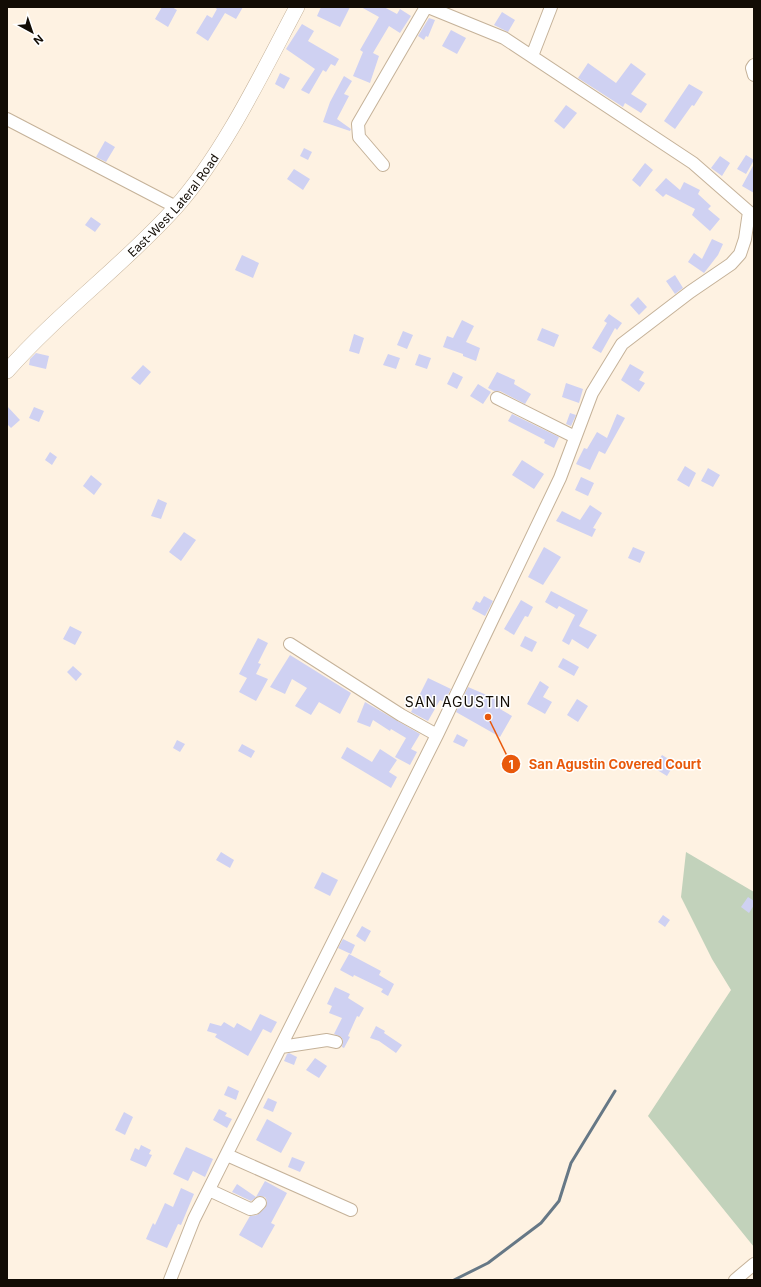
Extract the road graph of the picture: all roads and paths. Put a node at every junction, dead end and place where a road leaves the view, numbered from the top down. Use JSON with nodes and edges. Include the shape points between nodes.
{"nodes":[{"id":1,"x":297,"y":7,"type":"edge"},
{"id":2,"x":427,"y":7,"type":"edge"},
{"id":3,"x":551,"y":7,"type":"edge"},
{"id":4,"x":532,"y":56,"type":"junction"},
{"id":5,"x":754,"y":65,"type":"edge"},
{"id":6,"x":754,"y":75,"type":"edge"},
{"id":7,"x":7,"y":119,"type":"edge"},
{"id":8,"x":383,"y":165,"type":"dead end"},
{"id":9,"x":176,"y":207,"type":"junction"},
{"id":10,"x":751,"y":212,"type":"edge"},
{"id":11,"x":7,"y":371,"type":"edge"},
{"id":12,"x":497,"y":398,"type":"dead end"},
{"id":13,"x":576,"y":437,"type":"junction"},
{"id":14,"x":290,"y":644,"type":"dead end"},
{"id":15,"x":437,"y":735,"type":"junction"},
{"id":16,"x":336,"y":1042,"type":"dead end"},
{"id":17,"x":281,"y":1048,"type":"junction"},
{"id":18,"x":227,"y":1155,"type":"junction"},
{"id":19,"x":209,"y":1190,"type":"junction"},
{"id":20,"x":260,"y":1203,"type":"dead end"},
{"id":21,"x":352,"y":1210,"type":"dead end"},
{"id":22,"x":754,"y":1264,"type":"edge"},
{"id":23,"x":170,"y":1280,"type":"edge"},
{"id":24,"x":735,"y":1280,"type":"edge"}],
"edges":[{"from":1,"to":9,"type":"main road","name":"East-West Lateral Road","via":[[229,130]]},
{"from":2,"to":4,"type":"street","via":[[504,38]]},
{"from":2,"to":8,"type":"street","via":[[358,124],[359,137]]},
{"from":3,"to":4,"type":"street"},
{"from":4,"to":10,"type":"street","via":[[693,163]]},
{"from":5,"to":6,"type":"street"},
{"from":7,"to":9,"type":"street"},
{"from":9,"to":11,"type":"main road","name":"East-West Lateral Road","via":[[96,285],[60,316]]},
{"from":10,"to":13,"type":"street","via":[[740,254],[731,264],[622,344],[592,393]]},
{"from":12,"to":13,"type":"street"},
{"from":13,"to":15,"type":"street","via":[[560,478]]},
{"from":14,"to":15,"type":"street"},
{"from":15,"to":17,"type":"street"},
{"from":16,"to":17,"type":"street","via":[[327,1040]]},
{"from":17,"to":18,"type":"street"},
{"from":18,"to":19,"type":"street"},
{"from":18,"to":21,"type":"street"},
{"from":19,"to":20,"type":"street","via":[[250,1209]]},
{"from":19,"to":23,"type":"street","via":[[194,1219]]},
{"from":22,"to":24,"type":"street"}]}
